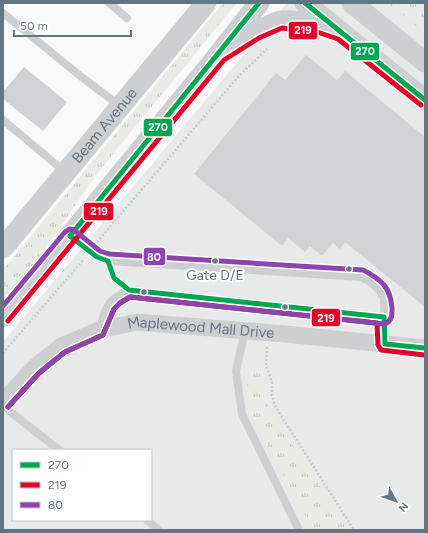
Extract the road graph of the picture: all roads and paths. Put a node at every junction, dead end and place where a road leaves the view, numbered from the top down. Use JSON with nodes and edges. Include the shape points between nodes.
{"nodes":[{"id":1,"x":109,"y":3,"type":"edge"},
{"id":2,"x":206,"y":3,"type":"edge"},
{"id":3,"x":259,"y":3,"type":"edge"},
{"id":4,"x":305,"y":3,"type":"edge"},
{"id":5,"x":352,"y":3,"type":"edge"},
{"id":6,"x":372,"y":3,"type":"edge"},
{"id":7,"x":3,"y":13,"type":"edge"},
{"id":8,"x":127,"y":18,"type":"dead end"},
{"id":9,"x":341,"y":33,"type":"junction"},
{"id":10,"x":270,"y":45,"type":"dead end"},
{"id":11,"x":219,"y":54,"type":"junction"},
{"id":12,"x":425,"y":57,"type":"edge"},
{"id":13,"x":425,"y":62,"type":"edge"},
{"id":14,"x":425,"y":100,"type":"edge"},
{"id":15,"x":120,"y":106,"type":"junction"},
{"id":16,"x":3,"y":120,"type":"edge"},
{"id":17,"x":65,"y":173,"type":"junction"},
{"id":18,"x":70,"y":236,"type":"junction"},
{"id":19,"x":3,"y":248,"type":"edge"},
{"id":20,"x":90,"y":252,"type":"junction"},
{"id":21,"x":108,"y":261,"type":"junction"},
{"id":22,"x":129,"y":290,"type":"junction"},
{"id":23,"x":3,"y":317,"type":"edge"},
{"id":24,"x":384,"y":317,"type":"junction"},
{"id":25,"x":99,"y":330,"type":"junction"},
{"id":26,"x":245,"y":331,"type":"junction"},
{"id":27,"x":267,"y":333,"type":"junction"},
{"id":28,"x":385,"y":344,"type":"junction"},
{"id":29,"x":425,"y":348,"type":"edge"},
{"id":30,"x":3,"y":352,"type":"edge"},
{"id":31,"x":3,"y":402,"type":"edge"},
{"id":32,"x":3,"y":406,"type":"edge"},
{"id":33,"x":58,"y":449,"type":"edge"},
{"id":34,"x":148,"y":521,"type":"edge"},
{"id":35,"x":156,"y":529,"type":"edge"},
{"id":36,"x":299,"y":530,"type":"edge"},
{"id":37,"x":354,"y":530,"type":"edge"}],
"edges":[{"from":1,"to":8,"type":"lane"},
{"from":2,"to":15,"type":"street","name":"Beam Avenue"},
{"from":3,"to":11,"type":"street"},
{"from":4,"to":9,"type":"street"},
{"from":5,"to":13,"type":"street"},
{"from":6,"to":12,"type":"street"},
{"from":7,"to":15,"type":"lane"},
{"from":9,"to":11,"type":"street","via":[[319,25],[281,21],[256,32]]},
{"from":9,"to":14,"type":"street"},
{"from":10,"to":20,"type":"path","via":[[238,77]]},
{"from":11,"to":18,"type":"street"},
{"from":15,"to":17,"type":"street","name":"Beam Avenue"},
{"from":16,"to":17,"type":"lane"},
{"from":17,"to":19,"type":"street","name":"Beam Avenue"},
{"from":18,"to":20,"type":"lane"},
{"from":18,"to":23,"type":"street"},
{"from":20,"to":21,"type":"lane"},
{"from":20,"to":30,"type":"path"},
{"from":21,"to":22,"type":"lane","via":[[114,278]]},
{"from":21,"to":24,"type":"lane","via":[[361,277],[369,281],[384,297]]},
{"from":22,"to":24,"type":"lane"},
{"from":22,"to":25,"type":"lane","via":[[119,294],[107,305]]},
{"from":24,"to":28,"type":"lane"},
{"from":25,"to":26,"type":"street","name":"Maplewood Mall Drive","via":[[137,322]]},
{"from":25,"to":31,"type":"street","name":"Maplewood Mall Drive","via":[[61,346],[34,368]]},
{"from":26,"to":27,"type":"street","name":"Maplewood Mall Drive"},
{"from":26,"to":36,"type":"lane","via":[[236,371],[242,414]]},
{"from":27,"to":28,"type":"street","name":"Maplewood Mall Drive"},
{"from":27,"to":37,"type":"path","via":[[266,366],[272,382],[275,406]]},
{"from":28,"to":29,"type":"street","name":"Maplewood Mall Drive"},
{"from":32,"to":33,"type":"lane"},
{"from":34,"to":35,"type":"lane"}]}
